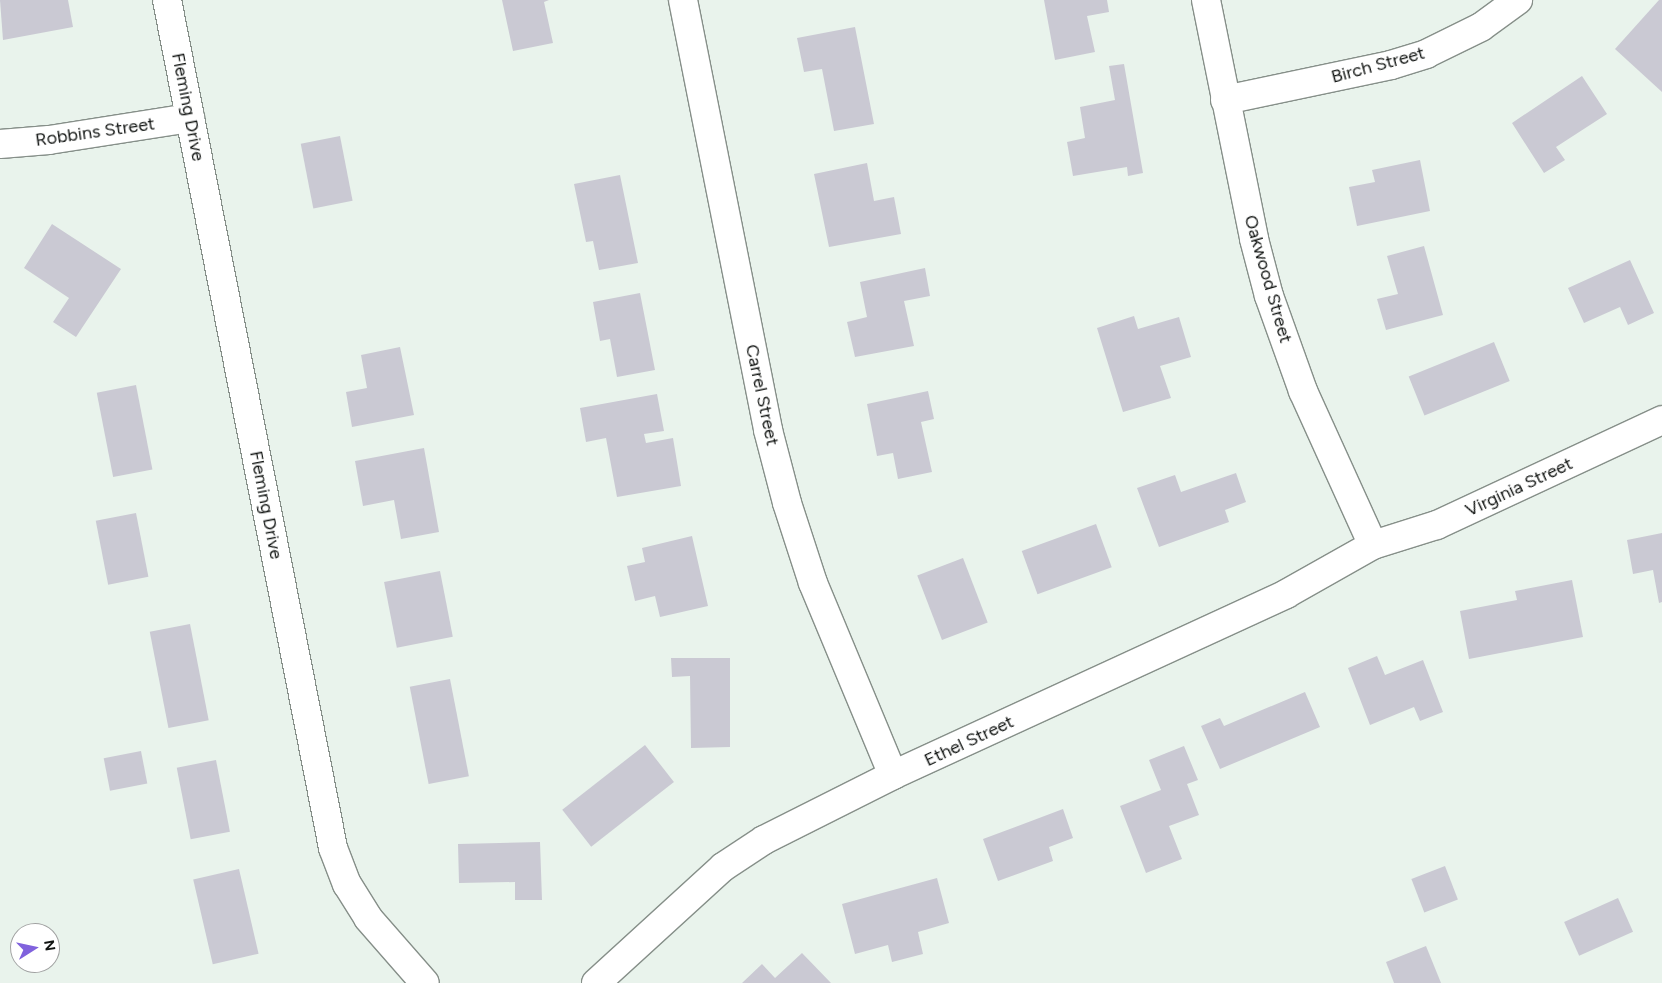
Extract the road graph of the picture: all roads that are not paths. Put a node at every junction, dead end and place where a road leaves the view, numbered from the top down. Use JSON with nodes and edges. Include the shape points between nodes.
{"nodes":[{"id":1,"x":167,"y":0,"type":"edge"},
{"id":2,"x":683,"y":0,"type":"edge"},
{"id":3,"x":1206,"y":0,"type":"edge"},
{"id":4,"x":1518,"y":0,"type":"edge"},
{"id":5,"x":1225,"y":100,"type":"junction"},
{"id":6,"x":190,"y":118,"type":"junction"},
{"id":7,"x":0,"y":144,"type":"edge"},
{"id":8,"x":1662,"y":420,"type":"edge"},
{"id":9,"x":1373,"y":545,"type":"junction"},
{"id":10,"x":893,"y":775,"type":"junction"},
{"id":11,"x":425,"y":983,"type":"edge"},
{"id":12,"x":596,"y":983,"type":"edge"}],
"edges":[{"from":1,"to":6,"type":"street","name":"Fleming Drive"},
{"from":2,"to":10,"type":"street","name":"Carrel Street","via":[[768,430],[787,503],[816,592]]},
{"from":3,"to":5,"type":"street","name":"Oakwood Street"},
{"from":4,"to":5,"type":"street","name":"Birch Street","via":[[1481,27],[1426,54],[1391,65]]},
{"from":5,"to":9,"type":"street","name":"Oakwood Street","via":[[1269,296],[1303,391]]},
{"from":6,"to":7,"type":"street","name":"Robbins Street","via":[[49,140]]},
{"from":6,"to":11,"type":"street","name":"Fleming Drive","via":[[333,848],[347,884],[368,918]]},
{"from":8,"to":9,"type":"street","name":"Virginia Street","via":[[1437,525]]},
{"from":9,"to":10,"type":"street","name":"Ethel Street","via":[[1286,594]]},
{"from":10,"to":12,"type":"street","name":"Ethel Street","via":[[764,840],[723,867]]}]}
